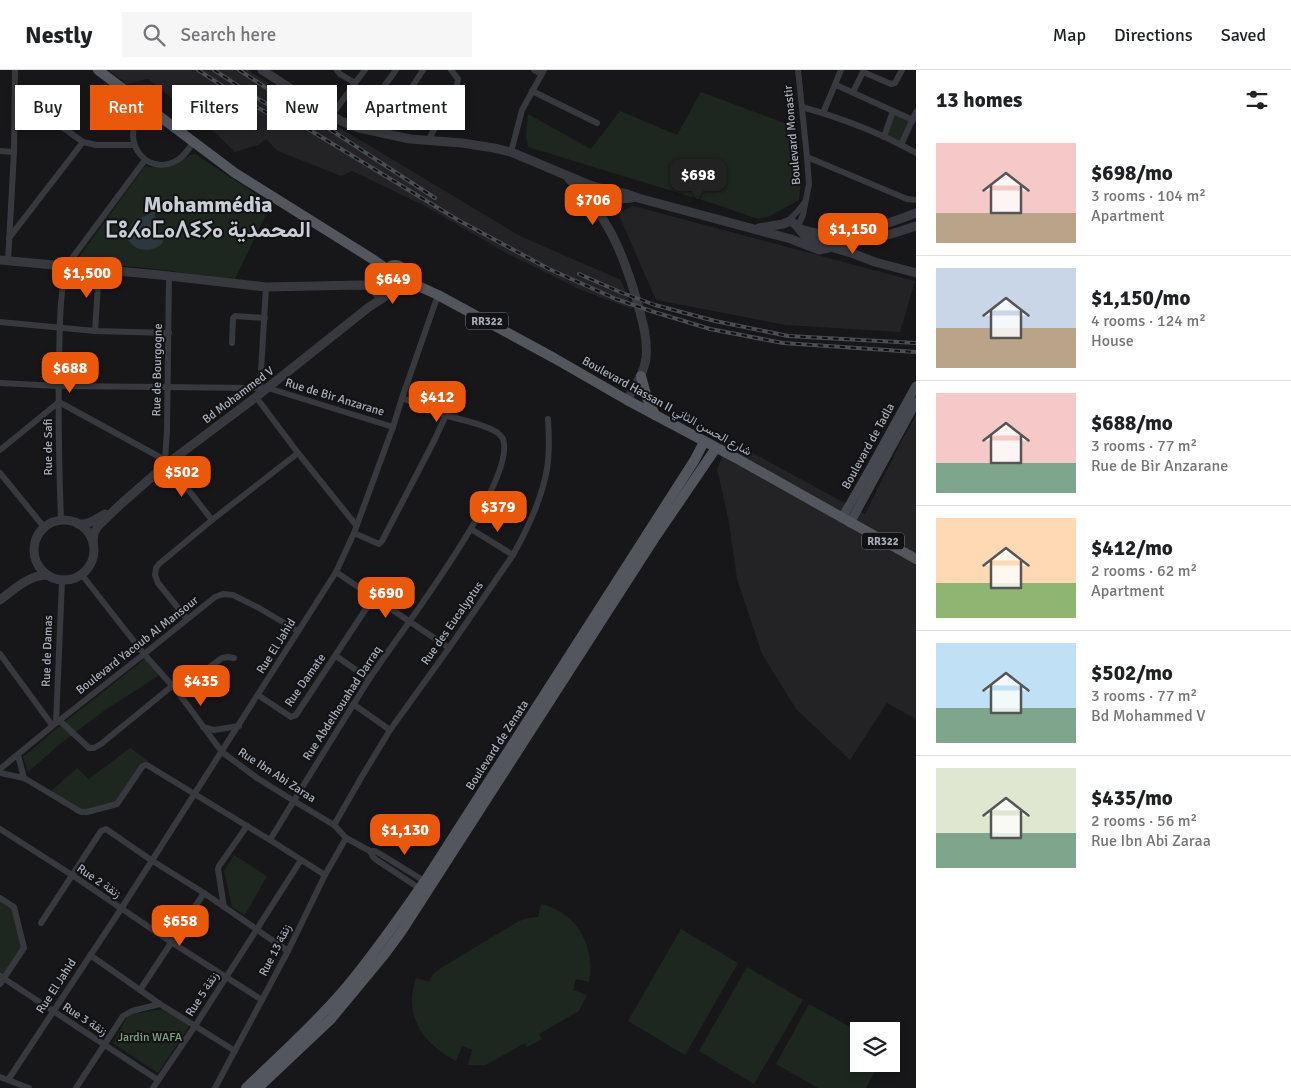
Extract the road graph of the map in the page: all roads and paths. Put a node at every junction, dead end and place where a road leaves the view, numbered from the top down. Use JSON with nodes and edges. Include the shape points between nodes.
{"nodes":[{"id":1,"x":15,"y":70,"type":"edge"},
{"id":2,"x":98,"y":70,"type":"edge"},
{"id":3,"x":262,"y":70,"type":"edge"},
{"id":4,"x":337,"y":70,"type":"edge"},
{"id":5,"x":365,"y":70,"type":"edge"},
{"id":6,"x":396,"y":70,"type":"edge"},
{"id":7,"x":423,"y":70,"type":"edge"},
{"id":8,"x":451,"y":70,"type":"edge"},
{"id":9,"x":534,"y":70,"type":"edge"},
{"id":10,"x":798,"y":70,"type":"edge"},
{"id":11,"x":841,"y":70,"type":"edge"},
{"id":12,"x":902,"y":70,"type":"edge"},
{"id":13,"x":863,"y":71,"type":"edge"},
{"id":14,"x":543,"y":72,"type":"edge"},
{"id":15,"x":354,"y":84,"type":"junction"},
{"id":16,"x":836,"y":84,"type":"junction"},
{"id":17,"x":15,"y":85,"type":"edge"},
{"id":18,"x":117,"y":85,"type":"edge"},
{"id":19,"x":285,"y":85,"type":"edge"},
{"id":20,"x":532,"y":91,"type":"junction"},
{"id":21,"x":852,"y":92,"type":"junction"},
{"id":22,"x":15,"y":93,"type":"edge"},
{"id":23,"x":802,"y":107,"type":"junction"},
{"id":24,"x":337,"y":108,"type":"edge"},
{"id":25,"x":893,"y":111,"type":"junction"},
{"id":26,"x":916,"y":112,"type":"edge"},
{"id":27,"x":823,"y":113,"type":"junction"},
{"id":28,"x":337,"y":118,"type":"edge"},
{"id":29,"x":162,"y":119,"type":"edge"},
{"id":30,"x":913,"y":120,"type":"junction"},
{"id":31,"x":597,"y":123,"type":"dead end"},
{"id":32,"x":66,"y":130,"type":"edge"},
{"id":33,"x":134,"y":130,"type":"edge"},
{"id":34,"x":382,"y":134,"type":"junction"},
{"id":35,"x":884,"y":137,"type":"junction"},
{"id":36,"x":428,"y":141,"type":"junction"},
{"id":37,"x":83,"y":142,"type":"junction"},
{"id":38,"x":193,"y":143,"type":"junction"},
{"id":39,"x":901,"y":144,"type":"junction"},
{"id":40,"x":134,"y":145,"type":"junction"},
{"id":41,"x":0,"y":151,"type":"edge"},
{"id":42,"x":14,"y":152,"type":"junction"},
{"id":43,"x":511,"y":152,"type":"junction"},
{"id":44,"x":916,"y":153,"type":"edge"},
{"id":45,"x":807,"y":156,"type":"junction"},
{"id":46,"x":145,"y":160,"type":"junction"},
{"id":47,"x":563,"y":174,"type":"junction"},
{"id":48,"x":602,"y":189,"type":"junction"},
{"id":49,"x":638,"y":198,"type":"junction"},
{"id":50,"x":807,"y":199,"type":"junction"},
{"id":51,"x":916,"y":200,"type":"edge"},
{"id":52,"x":592,"y":203,"type":"junction"},
{"id":53,"x":607,"y":204,"type":"junction"},
{"id":54,"x":916,"y":213,"type":"edge"},
{"id":55,"x":785,"y":223,"type":"junction"},
{"id":56,"x":916,"y":226,"type":"edge"},
{"id":57,"x":798,"y":227,"type":"junction"},
{"id":58,"x":751,"y":228,"type":"junction"},
{"id":59,"x":611,"y":232,"type":"junction"},
{"id":60,"x":9,"y":238,"type":"junction"},
{"id":61,"x":788,"y":239,"type":"junction"},
{"id":62,"x":860,"y":242,"type":"junction"},
{"id":63,"x":834,"y":247,"type":"junction"},
{"id":64,"x":819,"y":250,"type":"junction"},
{"id":65,"x":860,"y":255,"type":"junction"},
{"id":66,"x":4,"y":260,"type":"edge"},
{"id":67,"x":875,"y":262,"type":"junction"},
{"id":68,"x":67,"y":266,"type":"junction"},
{"id":69,"x":99,"y":269,"type":"junction"},
{"id":70,"x":386,"y":272,"type":"junction"},
{"id":71,"x":916,"y":273,"type":"edge"},
{"id":72,"x":169,"y":276,"type":"junction"},
{"id":73,"x":401,"y":281,"type":"junction"},
{"id":74,"x":266,"y":287,"type":"junction"},
{"id":75,"x":379,"y":290,"type":"junction"},
{"id":76,"x":438,"y":296,"type":"junction"},
{"id":77,"x":369,"y":307,"type":"junction"},
{"id":78,"x":264,"y":318,"type":"junction"},
{"id":79,"x":0,"y":322,"type":"edge"},
{"id":80,"x":60,"y":328,"type":"junction"},
{"id":81,"x":95,"y":330,"type":"junction"},
{"id":82,"x":169,"y":333,"type":"junction"},
{"id":83,"x":232,"y":343,"type":"dead end"},
{"id":84,"x":641,"y":376,"type":"junction"},
{"id":85,"x":0,"y":383,"type":"edge"},
{"id":86,"x":59,"y":386,"type":"junction"},
{"id":87,"x":916,"y":386,"type":"edge"},
{"id":88,"x":167,"y":388,"type":"junction"},
{"id":89,"x":264,"y":388,"type":"junction"},
{"id":90,"x":256,"y":397,"type":"junction"},
{"id":91,"x":402,"y":398,"type":"junction"},
{"id":92,"x":627,"y":400,"type":"junction"},
{"id":93,"x":59,"y":402,"type":"junction"},
{"id":94,"x":912,"y":408,"type":"edge"},
{"id":95,"x":446,"y":415,"type":"junction"},
{"id":96,"x":655,"y":415,"type":"junction"},
{"id":97,"x":548,"y":419,"type":"dead end"},
{"id":98,"x":393,"y":427,"type":"junction"},
{"id":99,"x":704,"y":442,"type":"junction"},
{"id":100,"x":716,"y":448,"type":"junction"},
{"id":101,"x":0,"y":450,"type":"edge"},
{"id":102,"x":298,"y":453,"type":"junction"},
{"id":103,"x":167,"y":461,"type":"junction"},
{"id":104,"x":699,"y":463,"type":"junction"},
{"id":105,"x":0,"y":473,"type":"edge"},
{"id":106,"x":122,"y":503,"type":"junction"},
{"id":107,"x":61,"y":520,"type":"junction"},
{"id":108,"x":212,"y":520,"type":"junction"},
{"id":109,"x":846,"y":520,"type":"junction"},
{"id":110,"x":78,"y":524,"type":"junction"},
{"id":111,"x":356,"y":525,"type":"junction"},
{"id":112,"x":44,"y":527,"type":"junction"},
{"id":113,"x":471,"y":529,"type":"junction"},
{"id":114,"x":354,"y":533,"type":"junction"},
{"id":115,"x":93,"y":543,"type":"junction"},
{"id":116,"x":513,"y":555,"type":"junction"},
{"id":117,"x":916,"y":559,"type":"edge"},
{"id":118,"x":35,"y":560,"type":"junction"},
{"id":119,"x":336,"y":572,"type":"junction"},
{"id":120,"x":46,"y":575,"type":"junction"},
{"id":121,"x":82,"y":575,"type":"junction"},
{"id":122,"x":62,"y":580,"type":"junction"},
{"id":123,"x":13,"y":590,"type":"junction"},
{"id":124,"x":373,"y":598,"type":"junction"},
{"id":125,"x":0,"y":600,"type":"edge"},
{"id":126,"x":187,"y":619,"type":"junction"},
{"id":127,"x":410,"y":621,"type":"junction"},
{"id":128,"x":298,"y":631,"type":"junction"},
{"id":129,"x":449,"y":648,"type":"junction"},
{"id":130,"x":0,"y":654,"type":"edge"},
{"id":131,"x":144,"y":654,"type":"junction"},
{"id":132,"x":336,"y":656,"type":"junction"},
{"id":133,"x":234,"y":658,"type":"dead end"},
{"id":134,"x":369,"y":680,"type":"junction"},
{"id":135,"x":174,"y":689,"type":"junction"},
{"id":136,"x":258,"y":695,"type":"junction"},
{"id":137,"x":354,"y":704,"type":"junction"},
{"id":138,"x":56,"y":723,"type":"junction"},
{"id":139,"x":238,"y":726,"type":"junction"},
{"id":140,"x":204,"y":727,"type":"junction"},
{"id":141,"x":390,"y":730,"type":"junction"},
{"id":142,"x":222,"y":752,"type":"junction"},
{"id":143,"x":18,"y":755,"type":"junction"},
{"id":144,"x":0,"y":769,"type":"edge"},
{"id":145,"x":0,"y":773,"type":"edge"},
{"id":146,"x":24,"y":778,"type":"junction"},
{"id":147,"x":195,"y":794,"type":"junction"},
{"id":148,"x":294,"y":801,"type":"junction"},
{"id":149,"x":334,"y":825,"type":"junction"},
{"id":150,"x":247,"y":826,"type":"junction"},
{"id":151,"x":0,"y":829,"type":"edge"},
{"id":152,"x":346,"y":838,"type":"junction"},
{"id":153,"x":270,"y":840,"type":"junction"},
{"id":154,"x":152,"y":860,"type":"junction"},
{"id":155,"x":301,"y":860,"type":"junction"},
{"id":156,"x":72,"y":875,"type":"junction"},
{"id":157,"x":325,"y":875,"type":"junction"},
{"id":158,"x":426,"y":887,"type":"junction"},
{"id":159,"x":204,"y":893,"type":"junction"},
{"id":160,"x":0,"y":898,"type":"edge"},
{"id":161,"x":224,"y":907,"type":"junction"},
{"id":162,"x":122,"y":909,"type":"junction"},
{"id":163,"x":410,"y":910,"type":"junction"},
{"id":164,"x":41,"y":923,"type":"dead end"},
{"id":165,"x":256,"y":929,"type":"junction"},
{"id":166,"x":171,"y":942,"type":"junction"},
{"id":167,"x":288,"y":951,"type":"junction"},
{"id":168,"x":90,"y":955,"type":"junction"},
{"id":169,"x":226,"y":977,"type":"junction"},
{"id":170,"x":1,"y":980,"type":"edge"},
{"id":171,"x":140,"y":990,"type":"junction"},
{"id":172,"x":262,"y":1000,"type":"junction"},
{"id":173,"x":160,"y":1004,"type":"junction"},
{"id":174,"x":53,"y":1012,"type":"junction"},
{"id":175,"x":195,"y":1026,"type":"junction"},
{"id":176,"x":104,"y":1045,"type":"junction"},
{"id":177,"x":235,"y":1051,"type":"junction"},
{"id":178,"x":0,"y":1077,"type":"edge"},
{"id":179,"x":8,"y":1080,"type":"junction"},
{"id":180,"x":158,"y":1080,"type":"junction"},
{"id":181,"x":20,"y":1086,"type":"edge"},
{"id":182,"x":29,"y":1088,"type":"edge"},
{"id":183,"x":76,"y":1088,"type":"edge"},
{"id":184,"x":153,"y":1088,"type":"edge"},
{"id":185,"x":215,"y":1088,"type":"edge"},
{"id":186,"x":246,"y":1088,"type":"edge"},
{"id":187,"x":258,"y":1088,"type":"edge"}],
"edges":[{"from":1,"to":17,"type":"street"},
{"from":2,"to":18,"type":"main road","number":"RR322"},
{"from":3,"to":19,"type":"street"},
{"from":4,"to":15,"type":"street"},
{"from":5,"to":15,"type":"street"},
{"from":6,"to":15,"type":"street","via":[[374,97]]},
{"from":7,"to":34,"type":"street"},
{"from":8,"to":36,"type":"street","via":[[458,79],[457,85]]},
{"from":9,"to":14,"type":"street"},
{"from":10,"to":23,"type":"street","name":"Boulevard Monastir"},
{"from":11,"to":16,"type":"street"},
{"from":12,"to":13,"type":"street","via":[[898,80],[891,84]]},
{"from":13,"to":21,"type":"street"},
{"from":14,"to":20,"type":"street"},
{"from":15,"to":24,"type":"street"},
{"from":16,"to":21,"type":"street"},
{"from":16,"to":27,"type":"street"},
{"from":20,"to":31,"type":"street"},
{"from":20,"to":43,"type":"street","via":[[522,110]]},
{"from":21,"to":25,"type":"street"},
{"from":22,"to":42,"type":"street"},
{"from":23,"to":27,"type":"street"},
{"from":23,"to":45,"type":"street","name":"Boulevard Monastir"},
{"from":25,"to":30,"type":"street"},
{"from":25,"to":35,"type":"street"},
{"from":26,"to":30,"type":"street"},
{"from":27,"to":35,"type":"street"},
{"from":28,"to":34,"type":"street","via":[[352,126]]},
{"from":29,"to":38,"type":"main road","number":"RR322"},
{"from":30,"to":39,"type":"street"},
{"from":32,"to":37,"type":"street"},
{"from":33,"to":40,"type":"street"},
{"from":34,"to":36,"type":"street"},
{"from":35,"to":39,"type":"street"},
{"from":36,"to":43,"type":"street"},
{"from":37,"to":40,"type":"street"},
{"from":37,"to":60,"type":"street"},
{"from":38,"to":46,"type":"street","via":[[173,163],[160,165]]},
{"from":38,"to":70,"type":"main road","number":"RR322","via":[[374,260]]},
{"from":39,"to":44,"type":"street"},
{"from":40,"to":46,"type":"street"},
{"from":41,"to":42,"type":"street"},
{"from":42,"to":60,"type":"street"},
{"from":43,"to":47,"type":"street"},
{"from":45,"to":50,"type":"street","name":"Boulevard Monastir"},
{"from":45,"to":51,"type":"street"},
{"from":46,"to":68,"type":"street","name":"Rue de Safi"},
{"from":47,"to":48,"type":"street"},
{"from":47,"to":52,"type":"street"},
{"from":48,"to":49,"type":"street"},
{"from":48,"to":52,"type":"street","via":[[592,192]]},
{"from":48,"to":53,"type":"street","via":[[608,193]]},
{"from":49,"to":53,"type":"street"},
{"from":49,"to":58,"type":"street"},
{"from":50,"to":55,"type":"street","name":"Boulevard Monastir"},
{"from":50,"to":57,"type":"street","name":"Boulevard Monastir"},
{"from":52,"to":53,"type":"street","via":[[601,208]]},
{"from":52,"to":59,"type":"street"},
{"from":53,"to":59,"type":"street"},
{"from":54,"to":57,"type":"street","via":[[882,225],[842,232],[814,232]]},
{"from":55,"to":57,"type":"street","via":[[793,222]]},
{"from":55,"to":58,"type":"street"},
{"from":55,"to":61,"type":"street","via":[[781,231]]},
{"from":56,"to":62,"type":"street"},
{"from":57,"to":61,"type":"street","via":[[797,236]]},
{"from":57,"to":63,"type":"street","via":[[815,242]]},
{"from":58,"to":61,"type":"street"},
{"from":59,"to":84,"type":"street","via":[[623,257],[641,315],[646,358]]},
{"from":60,"to":66,"type":"street"},
{"from":61,"to":64,"type":"street"},
{"from":62,"to":63,"type":"street"},
{"from":62,"to":65,"type":"street"},
{"from":63,"to":64,"type":"street"},
{"from":63,"to":65,"type":"street"},
{"from":64,"to":67,"type":"street"},
{"from":65,"to":67,"type":"street"},
{"from":66,"to":68,"type":"street"},
{"from":67,"to":71,"type":"street"},
{"from":68,"to":69,"type":"street"},
{"from":68,"to":80,"type":"street","name":"Rue de Safi"},
{"from":69,"to":72,"type":"street"},
{"from":69,"to":81,"type":"street"},
{"from":70,"to":73,"type":"main road","number":"RR322","via":[[390,282]]},
{"from":70,"to":73,"type":"main road","number":"RR322","via":[[391,265],[398,265],[403,269]]},
{"from":70,"to":75,"type":"street","name":"Bd Mohammed V"},
{"from":72,"to":74,"type":"street"},
{"from":72,"to":82,"type":"street","name":"Rue de Bourgogne"},
{"from":73,"to":76,"type":"main road","name":"Boulevard Hassan II شارع الحسن الثاني","number":"RR322"},
{"from":73,"to":77,"type":"street","name":"Bd Mohammed V"},
{"from":74,"to":75,"type":"street","via":[[361,285]]},
{"from":74,"to":78,"type":"street"},
{"from":75,"to":77,"type":"street","name":"Bd Mohammed V"},
{"from":76,"to":91,"type":"street","name":"Rue El Jahid"},
{"from":76,"to":92,"type":"main road","name":"Boulevard Hassan II شارع الحسن الثاني","number":"RR322"},
{"from":77,"to":89,"type":"street","name":"Bd Mohammed V"},
{"from":78,"to":83,"type":"street","via":[[235,316]]},
{"from":78,"to":89,"type":"street"},
{"from":79,"to":80,"type":"street"},
{"from":80,"to":81,"type":"street"},
{"from":80,"to":86,"type":"street","name":"Rue de Safi"},
{"from":81,"to":82,"type":"street"},
{"from":82,"to":88,"type":"street","name":"Rue de Bourgogne"},
{"from":84,"to":92,"type":"street"},
{"from":84,"to":96,"type":"main road"},
{"from":85,"to":86,"type":"street","name":"Rue de Bir Anzarane"},
{"from":86,"to":88,"type":"street","name":"Rue de Bir Anzarane"},
{"from":86,"to":93,"type":"street","name":"Rue de Safi"},
{"from":87,"to":94,"type":"main road","name":"Boulevard de Tadla"},
{"from":88,"to":89,"type":"street","name":"Rue de Bir Anzarane"},
{"from":88,"to":103,"type":"street","name":"Rue de Bourgogne"},
{"from":89,"to":90,"type":"street","name":"Bd Mohammed V"},
{"from":89,"to":98,"type":"street","name":"Rue de Bir Anzarane"},
{"from":90,"to":102,"type":"street"},
{"from":90,"to":103,"type":"street","name":"Bd Mohammed V"},
{"from":91,"to":95,"type":"street","name":"Rue Abdelhouahad Darraq"},
{"from":91,"to":98,"type":"street","name":"Rue El Jahid"},
{"from":92,"to":96,"type":"main road","name":"Boulevard Hassan II شارع الحسن الثاني","number":"RR322"},
{"from":93,"to":101,"type":"street"},
{"from":93,"to":103,"type":"street"},
{"from":93,"to":107,"type":"street","name":"Rue de Safi"},
{"from":94,"to":109,"type":"main road","name":"Boulevard de Tadla"},
{"from":95,"to":113,"type":"street","name":"Rue Abdelhouahad Darraq","via":[[490,429],[501,436],[504,444],[499,473]]},
{"from":95,"to":114,"type":"street","via":[[382,541],[374,543]]},
{"from":96,"to":99,"type":"main road","name":"Boulevard Hassan II شارع الحسن الثاني","number":"RR322"},
{"from":97,"to":116,"type":"street","name":"Rue des Eucalyptus","via":[[546,478],[528,528]]},
{"from":98,"to":111,"type":"street","name":"Rue El Jahid"},
{"from":99,"to":100,"type":"main road","name":"Boulevard Hassan II شارع الحسن الثاني","number":"RR322"},
{"from":99,"to":104,"type":"main road","name":"Boulevard de Zenata"},
{"from":100,"to":104,"type":"main road","name":"Boulevard de Zenata"},
{"from":100,"to":109,"type":"main road","name":"Boulevard Hassan II شارع الحسن الثاني","number":"RR322"},
{"from":102,"to":108,"type":"street"},
{"from":102,"to":111,"type":"street"},
{"from":103,"to":106,"type":"street","name":"Bd Mohammed V"},
{"from":103,"to":108,"type":"street"},
{"from":104,"to":158,"type":"main road","name":"Boulevard de Zenata"},
{"from":105,"to":112,"type":"street"},
{"from":106,"to":110,"type":"street","name":"Bd Mohammed V","via":[[90,523]]},
{"from":106,"to":115,"type":"street","name":"Bd Mohammed V","via":[[95,529]]},
{"from":107,"to":110,"type":"street"},
{"from":107,"to":112,"type":"street"},
{"from":108,"to":126,"type":"street","via":[[156,568],[158,583]]},
{"from":109,"to":117,"type":"main road","name":"Boulevard Hassan II شارع الحسن الثاني","number":"RR322"},
{"from":110,"to":115,"type":"street","via":[[90,535]]},
{"from":111,"to":114,"type":"street","name":"Rue El Jahid"},
{"from":112,"to":118,"type":"street","via":[[36,539]]},
{"from":113,"to":116,"type":"street"},
{"from":113,"to":127,"type":"street","name":"Rue Abdelhouahad Darraq"},
{"from":114,"to":119,"type":"street","name":"Rue El Jahid"},
{"from":115,"to":121,"type":"street","via":[[92,561]]},
{"from":116,"to":129,"type":"street","name":"Rue des Eucalyptus"},
{"from":118,"to":120,"type":"street"},
{"from":118,"to":123,"type":"street","via":[[33,568]]},
{"from":119,"to":124,"type":"street"},
{"from":119,"to":128,"type":"street","name":"Rue El Jahid"},
{"from":120,"to":122,"type":"street"},
{"from":120,"to":123,"type":"street","via":[[37,576]]},
{"from":121,"to":122,"type":"street"},
{"from":121,"to":131,"type":"street","name":"Rue Ibn Abi Zaraa"},
{"from":122,"to":138,"type":"street","name":"Rue de Damas"},
{"from":123,"to":125,"type":"street"},
{"from":124,"to":127,"type":"street"},
{"from":124,"to":132,"type":"street"},
{"from":126,"to":128,"type":"street","name":"Boulevard Yacoub Al Mansour","via":[[215,597],[226,594],[259,608]]},
{"from":126,"to":131,"type":"street","name":"Boulevard Yacoub Al Mansour"},
{"from":127,"to":129,"type":"street"},
{"from":127,"to":134,"type":"street","name":"Rue Abdelhouahad Darraq"},
{"from":128,"to":136,"type":"street","name":"Rue El Jahid"},
{"from":129,"to":141,"type":"street","name":"Rue des Eucalyptus"},
{"from":130,"to":138,"type":"street"},
{"from":131,"to":135,"type":"street","name":"Rue Ibn Abi Zaraa"},
{"from":131,"to":138,"type":"street","name":"Boulevard Yacoub Al Mansour"},
{"from":132,"to":134,"type":"street","name":"Rue Damate"},
{"from":132,"to":136,"type":"street","name":"Rue Damate","via":[[296,716],[291,717]]},
{"from":133,"to":135,"type":"street","via":[[222,658]]},
{"from":134,"to":137,"type":"street","name":"Rue Abdelhouahad Darraq"},
{"from":135,"to":138,"type":"street","via":[[94,748],[89,748]]},
{"from":135,"to":140,"type":"street","name":"Rue Ibn Abi Zaraa"},
{"from":136,"to":139,"type":"street","name":"Rue El Jahid"},
{"from":137,"to":141,"type":"street"},
{"from":137,"to":148,"type":"street","name":"Rue Abdelhouahad Darraq"},
{"from":138,"to":143,"type":"street","name":"Boulevard Yacoub Al Mansour"},
{"from":139,"to":140,"type":"street","via":[[222,730]]},
{"from":139,"to":142,"type":"street","name":"Rue El Jahid"},
{"from":140,"to":142,"type":"street","name":"Rue Ibn Abi Zaraa"},
{"from":141,"to":149,"type":"street","name":"Rue des Eucalyptus"},
{"from":142,"to":147,"type":"street","name":"Rue El Jahid"},
{"from":142,"to":148,"type":"street","name":"Rue Ibn Abi Zaraa"},
{"from":143,"to":144,"type":"street","name":"Boulevard Yacoub Al Mansour"},
{"from":143,"to":146,"type":"street"},
{"from":145,"to":146,"type":"street"},
{"from":146,"to":147,"type":"street","via":[[81,812],[117,804],[145,765]]},
{"from":147,"to":150,"type":"street"},
{"from":147,"to":154,"type":"street","name":"Rue El Jahid"},
{"from":148,"to":149,"type":"street","name":"Rue Ibn Abi Zaraa"},
{"from":148,"to":153,"type":"street","name":"Rue Abdelhouahad Darraq"},
{"from":149,"to":152,"type":"street"},
{"from":150,"to":153,"type":"street"},
{"from":150,"to":161,"type":"street","via":[[218,869]]},
{"from":151,"to":156,"type":"street","name":"Rue 2 زنقة"},
{"from":152,"to":157,"type":"street","name":"Rue 13 زنقة"},
{"from":152,"to":158,"type":"street","via":[[382,854]]},
{"from":153,"to":155,"type":"street"},
{"from":154,"to":156,"type":"street","via":[[104,829]]},
{"from":154,"to":159,"type":"street"},
{"from":154,"to":162,"type":"street","name":"Rue El Jahid"},
{"from":155,"to":157,"type":"street"},
{"from":155,"to":165,"type":"street","name":"Rue 5 زنقة"},
{"from":156,"to":162,"type":"street","name":"Rue 2 زنقة"},
{"from":156,"to":164,"type":"street"},
{"from":157,"to":167,"type":"street","name":"Rue 13 زنقة"},
{"from":158,"to":163,"type":"main road","name":"Boulevard de Zenata"},
{"from":159,"to":161,"type":"street"},
{"from":159,"to":166,"type":"street"},
{"from":160,"to":170,"type":"street","via":[[14,907],[24,948]]},
{"from":161,"to":165,"type":"street"},
{"from":162,"to":166,"type":"street","name":"Rue 2 زنقة"},
{"from":162,"to":168,"type":"street","name":"Rue El Jahid"},
{"from":163,"to":186,"type":"main road","name":"Boulevard de Zenata","via":[[343,992]]},
{"from":163,"to":187,"type":"main road","name":"Boulevard de Zenata","via":[[384,955],[331,1019]]},
{"from":165,"to":167,"type":"street"},
{"from":165,"to":169,"type":"street","name":"Rue 5 زنقة"},
{"from":166,"to":169,"type":"street","name":"Rue 2 زنقة"},
{"from":166,"to":171,"type":"street"},
{"from":167,"to":172,"type":"street","name":"Rue 13 زنقة"},
{"from":168,"to":171,"type":"street"},
{"from":168,"to":174,"type":"street","name":"Rue El Jahid"},
{"from":169,"to":172,"type":"street","name":"Rue 2 زنقة"},
{"from":169,"to":175,"type":"street","name":"Rue 5 زنقة"},
{"from":170,"to":174,"type":"street","name":"Rue 3 زنقة"},
{"from":171,"to":173,"type":"street"},
{"from":172,"to":177,"type":"street","name":"Rue 13 زنقة"},
{"from":173,"to":175,"type":"street"},
{"from":173,"to":176,"type":"street","via":[[123,1016]]},
{"from":174,"to":176,"type":"street","name":"Rue 3 زنقة"},
{"from":174,"to":179,"type":"street","name":"Rue El Jahid"},
{"from":175,"to":177,"type":"street"},
{"from":175,"to":180,"type":"street","name":"Rue 5 زنقة"},
{"from":176,"to":180,"type":"street","name":"Rue 3 زنقة"},
{"from":176,"to":183,"type":"street"},
{"from":177,"to":185,"type":"street","name":"Rue 13 زنقة"},
{"from":178,"to":179,"type":"street"},
{"from":179,"to":181,"type":"street"},
{"from":180,"to":184,"type":"street","name":"Rue 5 زنقة"},
{"from":181,"to":182,"type":"street"}]}
